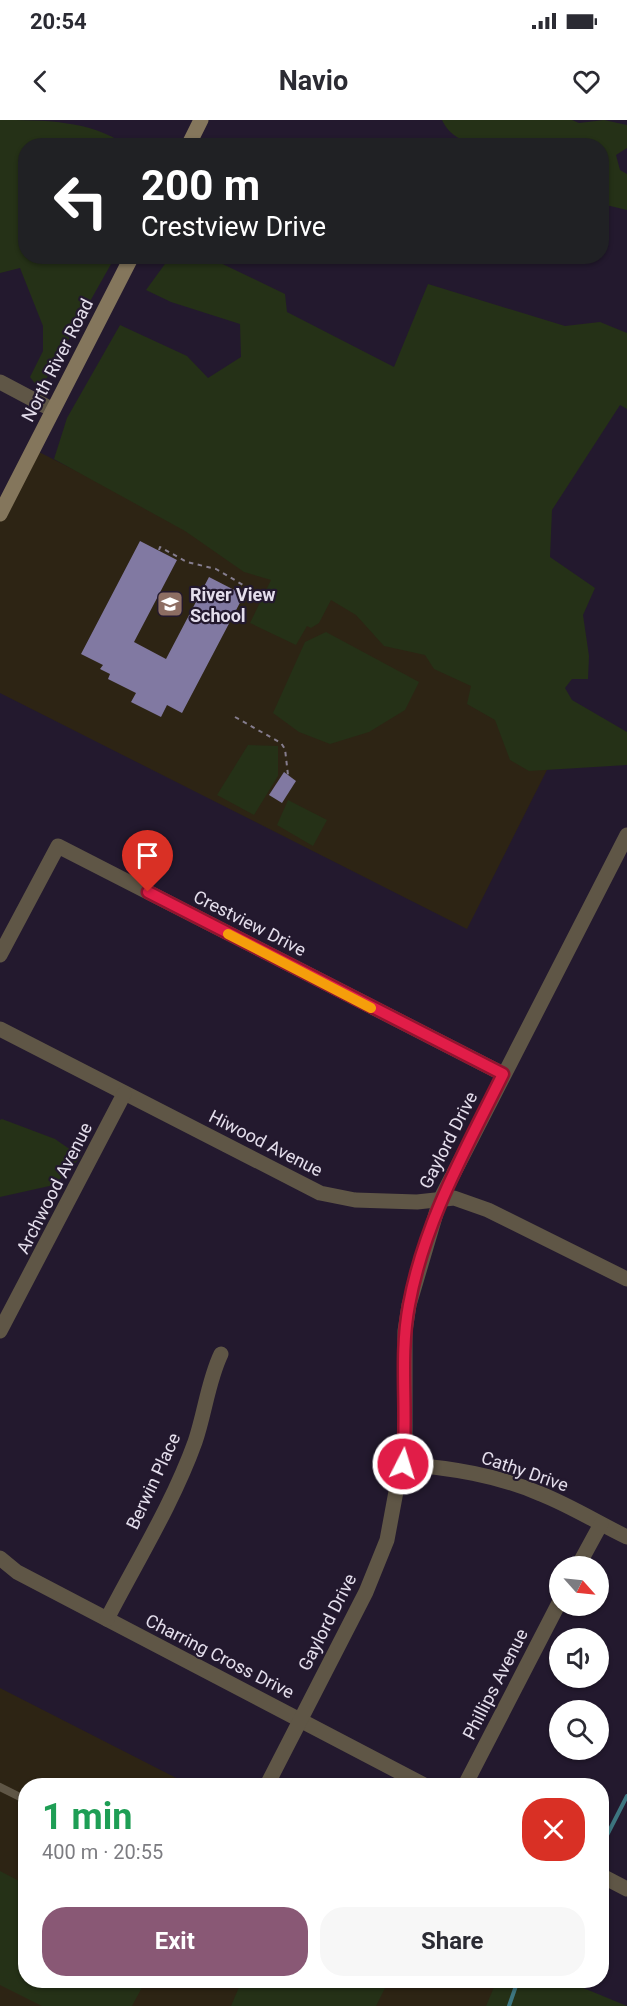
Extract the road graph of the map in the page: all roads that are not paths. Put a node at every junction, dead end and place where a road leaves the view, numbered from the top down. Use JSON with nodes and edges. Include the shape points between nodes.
{"nodes":[{"id":1,"x":201,"y":120,"type":"edge"},
{"id":2,"x":192,"y":138,"type":"edge"},
{"id":3,"x":128,"y":264,"type":"edge"},
{"id":4,"x":0,"y":382,"type":"edge"},
{"id":5,"x":53,"y":410,"type":"junction"},
{"id":6,"x":0,"y":514,"type":"edge"},
{"id":7,"x":627,"y":835,"type":"edge"},
{"id":8,"x":0,"y":955,"type":"edge"},
{"id":9,"x":0,"y":1029,"type":"edge"},
{"id":10,"x":503,"y":1074,"type":"junction"},
{"id":11,"x":124,"y":1094,"type":"junction"},
{"id":12,"x":440,"y":1200,"type":"junction"},
{"id":13,"x":625,"y":1274,"type":"edge"},
{"id":14,"x":0,"y":1331,"type":"edge"},
{"id":15,"x":221,"y":1354,"type":"dead end"},
{"id":16,"x":403,"y":1464,"type":"junction"},
{"id":17,"x":601,"y":1524,"type":"junction"},
{"id":18,"x":627,"y":1538,"type":"edge"},
{"id":19,"x":583,"y":1556,"type":"edge"},
{"id":20,"x":0,"y":1558,"type":"edge"},
{"id":21,"x":552,"y":1616,"type":"edge"},
{"id":22,"x":106,"y":1619,"type":"junction"},
{"id":23,"x":300,"y":1720,"type":"junction"},
{"id":24,"x":271,"y":1778,"type":"edge"},
{"id":25,"x":411,"y":1778,"type":"edge"},
{"id":26,"x":469,"y":1778,"type":"edge"},
{"id":27,"x":0,"y":1787,"type":"edge"},
{"id":28,"x":18,"y":1796,"type":"edge"},
{"id":29,"x":609,"y":1880,"type":"edge"},
{"id":30,"x":627,"y":1889,"type":"edge"}],
"edges":[{"from":1,"to":2,"type":"street"},
{"from":3,"to":5,"type":"street","name":"North River Road"},
{"from":4,"to":5,"type":"street"},
{"from":5,"to":6,"type":"street","name":"North River Road"},
{"from":7,"to":10,"type":"street","name":"Gaylord Drive"},
{"from":8,"to":10,"type":"street","name":"Crestview Drive","via":[[58,846]]},
{"from":9,"to":11,"type":"street","name":"Hiwood Avenue"},
{"from":10,"to":12,"type":"street","name":"Gaylord Drive"},
{"from":11,"to":12,"type":"street","name":"Hiwood Avenue","via":[[320,1193],[356,1200]]},
{"from":11,"to":14,"type":"street","name":"Archwood Avenue"},
{"from":12,"to":13,"type":"street","name":"Hiwood Avenue","via":[[454,1198],[488,1210]]},
{"from":12,"to":16,"type":"street","name":"Gaylord Drive","via":[[405,1331]]},
{"from":15,"to":22,"type":"street","name":"Berwin Place","via":[[214,1367],[195,1442],[177,1485]]},
{"from":16,"to":17,"type":"street","name":"Cathy Drive","via":[[470,1472],[505,1481],[542,1494]]},
{"from":16,"to":23,"type":"street","name":"Gaylord Drive","via":[[387,1540],[366,1592]]},
{"from":17,"to":18,"type":"street","name":"Cathy Drive"},
{"from":17,"to":19,"type":"street"},
{"from":20,"to":22,"type":"street","name":"Charring Cross Drive","via":[[17,1572]]},
{"from":21,"to":26,"type":"street","name":"Phillips Avenue"},
{"from":22,"to":23,"type":"street","name":"Charring Cross Drive"},
{"from":23,"to":24,"type":"street","name":"Gaylord Drive"},
{"from":23,"to":25,"type":"street","name":"Charring Cross Drive"},
{"from":27,"to":28,"type":"lane"},
{"from":29,"to":30,"type":"street"}]}
